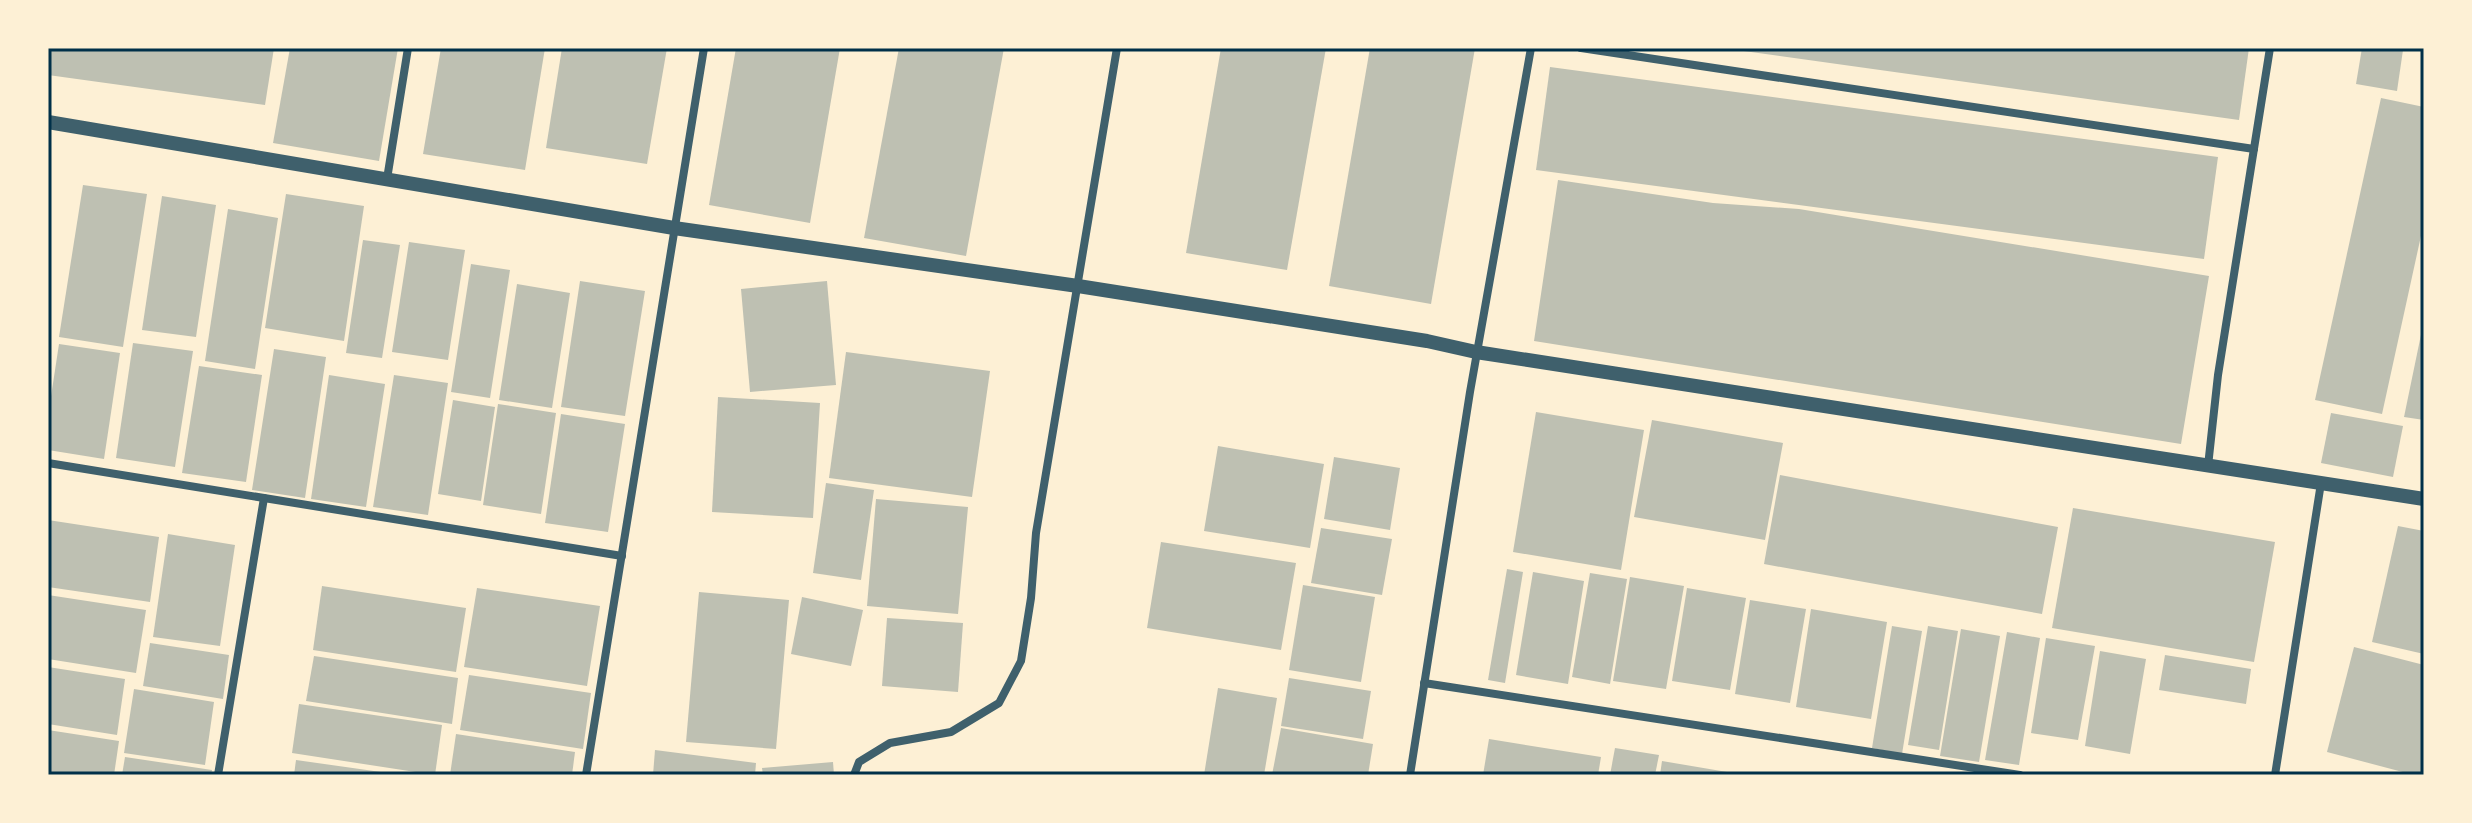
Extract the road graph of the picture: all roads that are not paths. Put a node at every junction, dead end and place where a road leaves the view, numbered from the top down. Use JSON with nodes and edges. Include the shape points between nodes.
{"nodes":[{"id":1,"x":408,"y":48,"type":"edge"},
{"id":2,"x":704,"y":48,"type":"edge"},
{"id":3,"x":1117,"y":48,"type":"edge"},
{"id":4,"x":1531,"y":48,"type":"edge"},
{"id":5,"x":1581,"y":48,"type":"edge"},
{"id":6,"x":2270,"y":48,"type":"edge"},
{"id":7,"x":48,"y":122,"type":"edge"},
{"id":8,"x":2254,"y":149,"type":"junction"},
{"id":9,"x":387,"y":179,"type":"junction"},
{"id":10,"x":674,"y":228,"type":"junction"},
{"id":11,"x":1078,"y":286,"type":"junction"},
{"id":12,"x":1476,"y":352,"type":"junction"},
{"id":13,"x":48,"y":463,"type":"edge"},
{"id":14,"x":2208,"y":466,"type":"junction"},
{"id":15,"x":2321,"y":483,"type":"junction"},
{"id":16,"x":264,"y":498,"type":"junction"},
{"id":17,"x":2424,"y":499,"type":"edge"},
{"id":18,"x":622,"y":556,"type":"junction"},
{"id":19,"x":1424,"y":683,"type":"junction"},
{"id":20,"x":218,"y":775,"type":"edge"},
{"id":21,"x":586,"y":775,"type":"edge"},
{"id":22,"x":854,"y":775,"type":"edge"},
{"id":23,"x":1410,"y":775,"type":"edge"},
{"id":24,"x":2020,"y":775,"type":"edge"},
{"id":25,"x":2275,"y":775,"type":"edge"}],
"edges":[{"from":1,"to":9,"type":"street"},
{"from":2,"to":10,"type":"street"},
{"from":3,"to":11,"type":"street"},
{"from":4,"to":12,"type":"street"},
{"from":5,"to":8,"type":"street"},
{"from":6,"to":8,"type":"street"},
{"from":7,"to":9,"type":"street"},
{"from":8,"to":14,"type":"street"},
{"from":9,"to":10,"type":"street"},
{"from":10,"to":11,"type":"street"},
{"from":10,"to":18,"type":"street"},
{"from":11,"to":12,"type":"street"},
{"from":11,"to":22,"type":"street","via":[[1036,533],[1021,661],[999,703],[951,732],[890,743],[859,762]]},
{"from":12,"to":14,"type":"street"},
{"from":12,"to":19,"type":"street"},
{"from":13,"to":16,"type":"street"},
{"from":14,"to":15,"type":"street"},
{"from":15,"to":17,"type":"street"},
{"from":15,"to":25,"type":"street"},
{"from":16,"to":18,"type":"street"},
{"from":16,"to":20,"type":"street"},
{"from":18,"to":21,"type":"street"},
{"from":19,"to":23,"type":"street"},
{"from":19,"to":24,"type":"street"}]}
